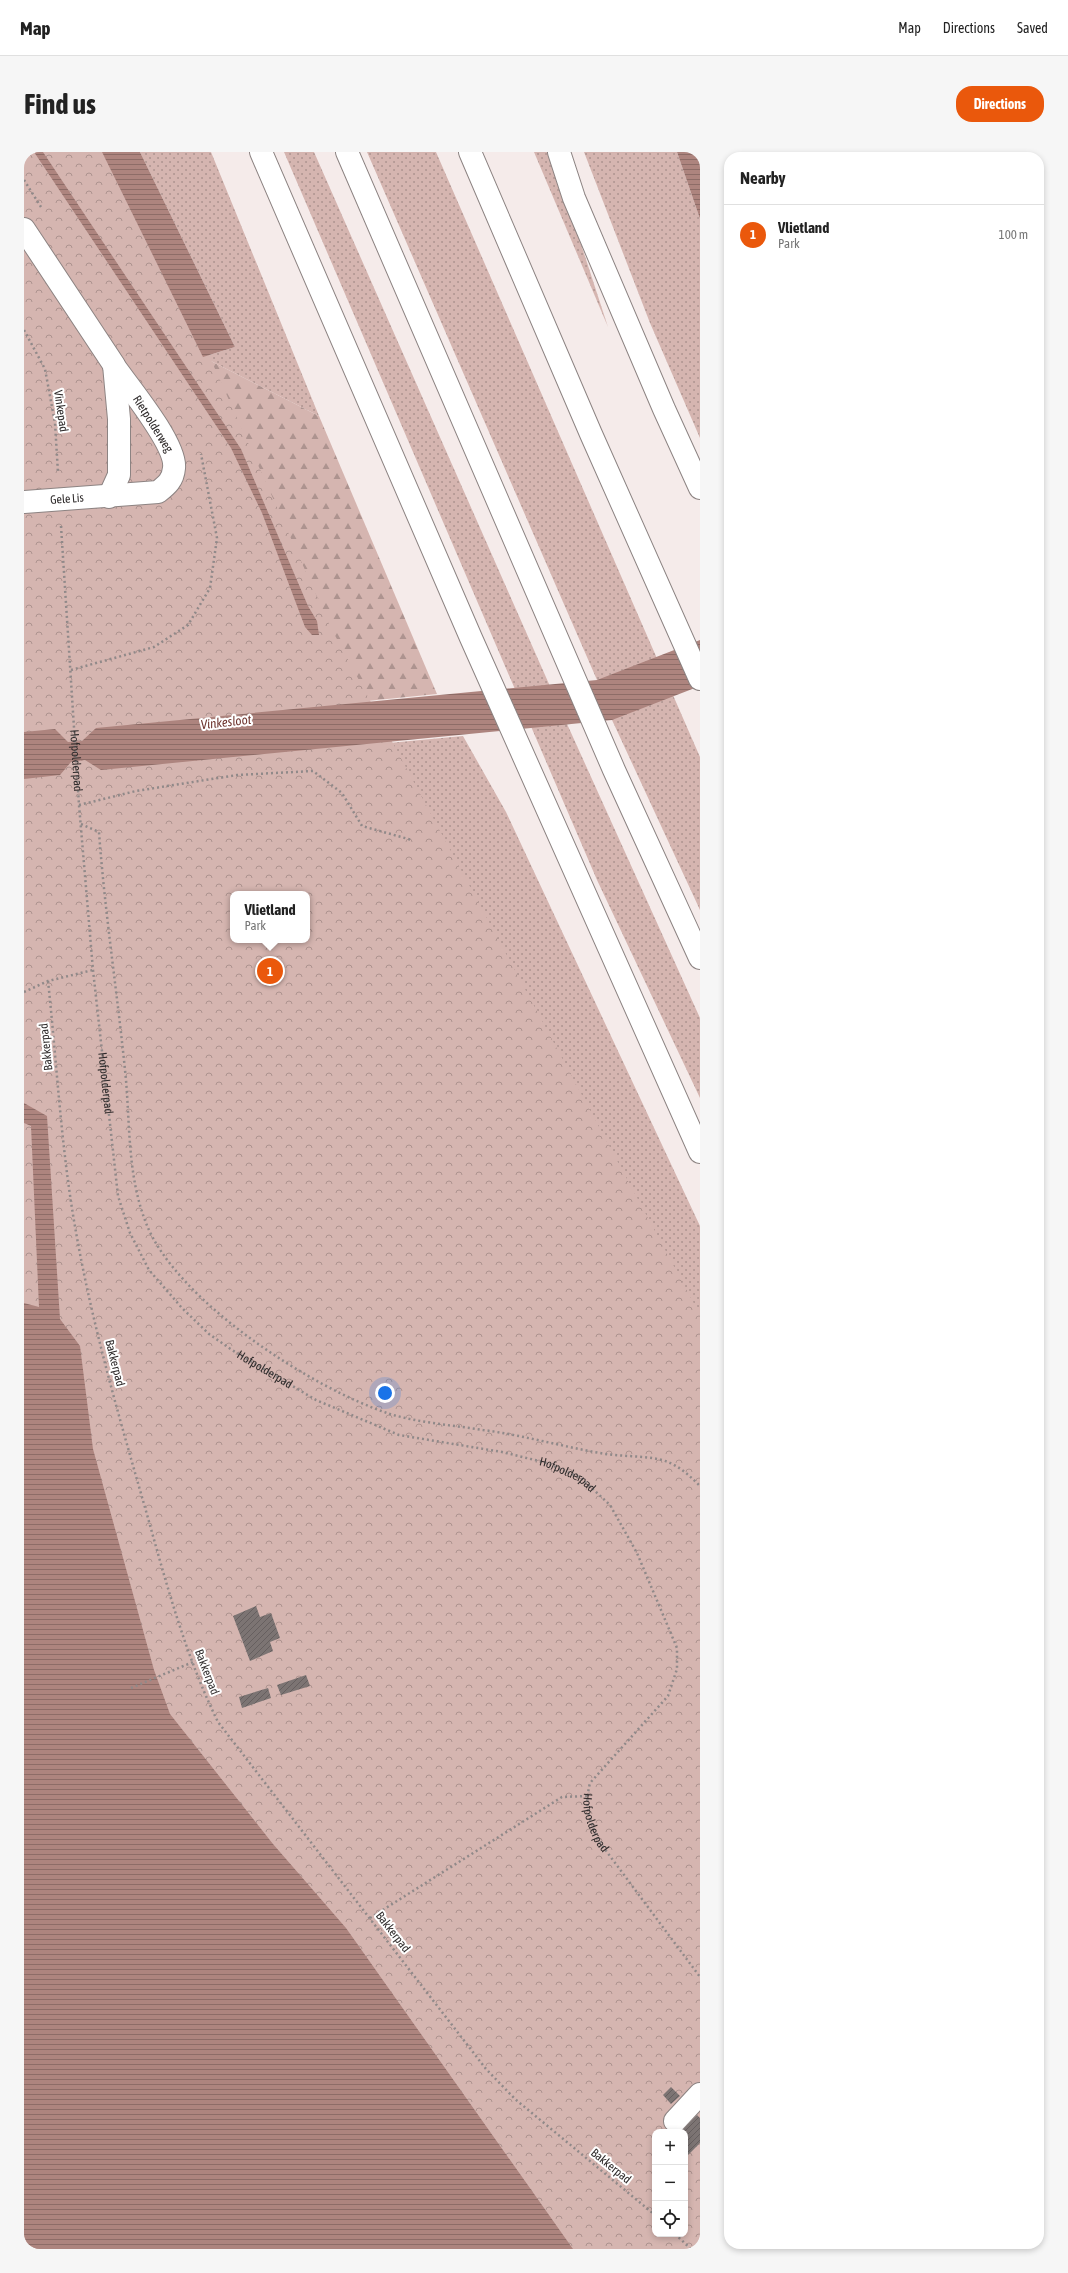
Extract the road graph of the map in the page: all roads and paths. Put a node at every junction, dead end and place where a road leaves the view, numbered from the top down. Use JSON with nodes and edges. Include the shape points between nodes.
{"nodes":[{"id":1,"x":262,"y":152,"type":"edge"},
{"id":2,"x":347,"y":152,"type":"edge"},
{"id":3,"x":470,"y":152,"type":"edge"},
{"id":4,"x":559,"y":152,"type":"edge"},
{"id":5,"x":24,"y":229,"type":"edge"},
{"id":6,"x":24,"y":330,"type":"edge"},
{"id":7,"x":114,"y":365,"type":"junction"},
{"id":8,"x":700,"y":488,"type":"edge"},
{"id":9,"x":109,"y":497,"type":"junction"},
{"id":10,"x":59,"y":500,"type":"junction"},
{"id":11,"x":24,"y":502,"type":"edge"},
{"id":12,"x":700,"y":679,"type":"edge"},
{"id":13,"x":79,"y":804,"type":"junction"},
{"id":14,"x":81,"y":824,"type":"junction"},
{"id":15,"x":412,"y":840,"type":"dead end"},
{"id":16,"x":700,"y":958,"type":"edge"},
{"id":17,"x":94,"y":970,"type":"junction"},
{"id":18,"x":48,"y":981,"type":"junction"},
{"id":19,"x":24,"y":992,"type":"edge"},
{"id":20,"x":700,"y":1152,"type":"edge"},
{"id":21,"x":700,"y":1486,"type":"edge"},
{"id":22,"x":193,"y":1662,"type":"junction"},
{"id":23,"x":130,"y":1688,"type":"dead end"},
{"id":24,"x":587,"y":1796,"type":"junction"},
{"id":25,"x":370,"y":1918,"type":"junction"},
{"id":26,"x":700,"y":1977,"type":"edge"},
{"id":27,"x":700,"y":2094,"type":"edge"},
{"id":28,"x":675,"y":2121,"type":"dead end"},
{"id":29,"x":652,"y":2213,"type":"edge"},
{"id":30,"x":678,"y":2237,"type":"edge"},
{"id":31,"x":691,"y":2249,"type":"edge"}],
"edges":[{"from":1,"to":20,"type":"main road","via":[[478,652]]},
{"from":2,"to":16,"type":"main road","via":[[614,770]]},
{"from":3,"to":12,"type":"main road"},
{"from":4,"to":8,"type":"main road","via":[[574,198]]},
{"from":5,"to":7,"type":"main road","name":"Rietpolderweg"},
{"from":6,"to":10,"type":"path","name":"Vinkepad","via":[[45,368],[55,423]]},
{"from":7,"to":9,"type":"main road","name":"Rietpolderweg","via":[[119,419],[119,475]]},
{"from":7,"to":9,"type":"main road","name":"Rietpolderweg","via":[[160,430],[173,454],[174,468],[170,482],[158,492]]},
{"from":9,"to":10,"type":"main road","name":"Gele Lis"},
{"from":10,"to":11,"type":"main road","name":"Gele Lis"},
{"from":10,"to":13,"type":"path","name":"Hofpolderpad"},
{"from":13,"to":14,"type":"path","name":"Hofpolderpad"},
{"from":13,"to":15,"type":"path","via":[[136,791],[237,775],[313,771],[342,793],[362,826]]},
{"from":14,"to":17,"type":"path","name":"Hofpolderpad"},
{"from":14,"to":21,"type":"path","via":[[99,832],[126,1082],[134,1188],[146,1226],[179,1274],[246,1336],[302,1373],[353,1400],[392,1415],[498,1432],[602,1454],[662,1460],[682,1469]]},
{"from":17,"to":18,"type":"path"},
{"from":17,"to":24,"type":"path","name":"Hofpolderpad","via":[[118,1196],[130,1233],[149,1270],[182,1308],[209,1334],[232,1350],[322,1403],[399,1435],[502,1452],[547,1463],[581,1478],[610,1505],[637,1553],[677,1648],[677,1669],[668,1696],[590,1783]]},
{"from":18,"to":19,"type":"path"},
{"from":18,"to":22,"type":"path","name":"Bakkerpad","via":[[71,1201],[83,1267],[128,1450]]},
{"from":22,"to":23,"type":"path"},
{"from":22,"to":25,"type":"path","name":"Bakkerpad","via":[[200,1685],[218,1722]]},
{"from":24,"to":25,"type":"path","via":[[562,1797]]},
{"from":24,"to":26,"type":"path","name":"Hofpolderpad","via":[[588,1816],[598,1840]]},
{"from":25,"to":29,"type":"path","name":"Bakkerpad","via":[[486,2069],[515,2100]]},
{"from":27,"to":28,"type":"main road"},
{"from":30,"to":31,"type":"path"}]}
